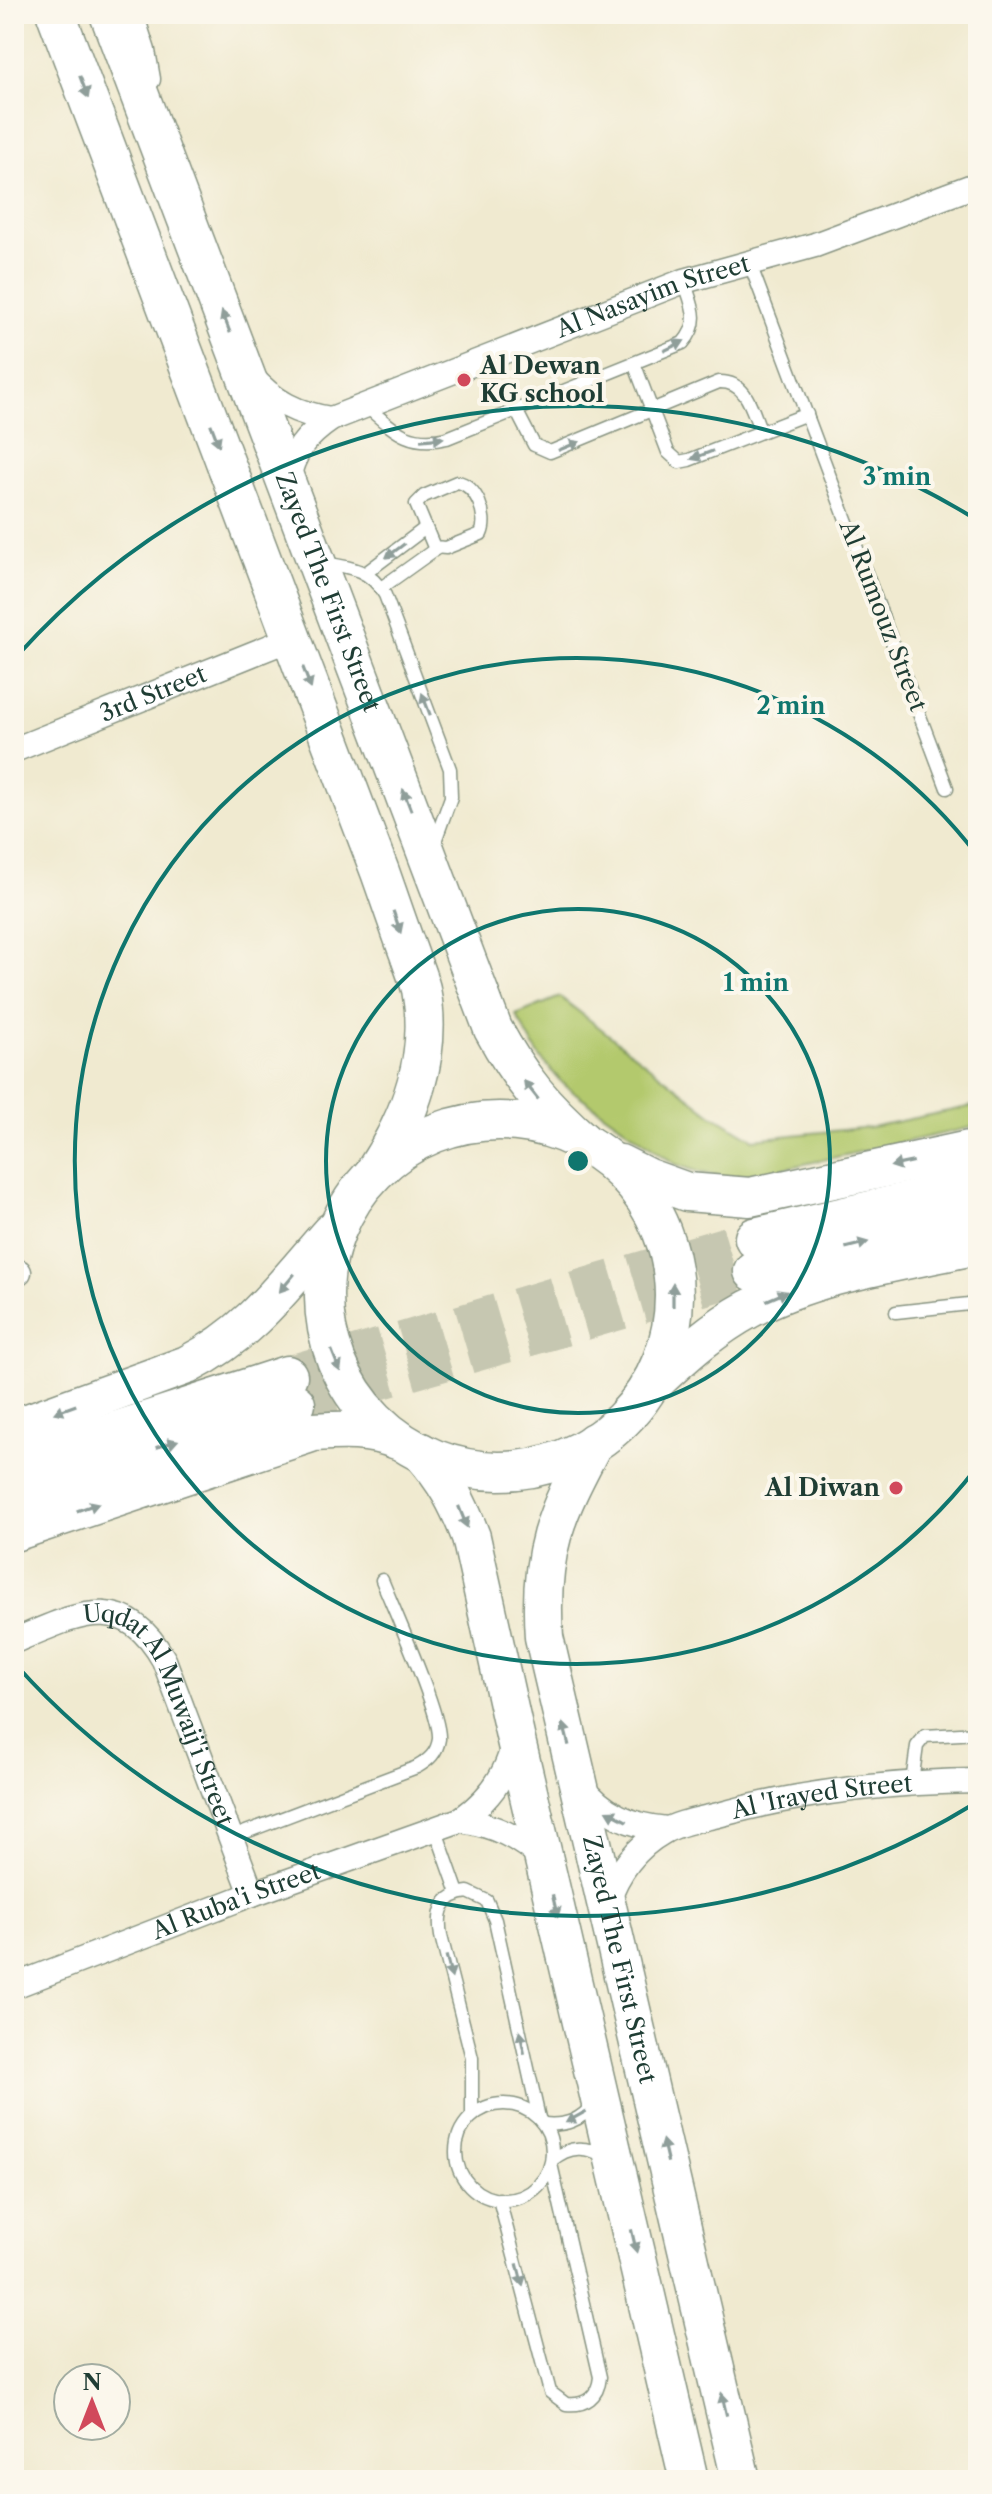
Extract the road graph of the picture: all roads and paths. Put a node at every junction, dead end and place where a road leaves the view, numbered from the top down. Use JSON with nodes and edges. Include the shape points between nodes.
{"nodes":[{"id":1,"x":56,"y":14,"type":"edge"},
{"id":2,"x":109,"y":14,"type":"edge"},
{"id":3,"x":131,"y":14,"type":"edge"},
{"id":4,"x":148,"y":117,"type":"junction"},
{"id":5,"x":978,"y":184,"type":"edge"},
{"id":6,"x":750,"y":264,"type":"junction"},
{"id":7,"x":684,"y":281,"type":"junction"},
{"id":8,"x":240,"y":359,"type":"junction"},
{"id":9,"x":634,"y":363,"type":"junction"},
{"id":10,"x":366,"y":406,"type":"junction"},
{"id":11,"x":516,"y":410,"type":"junction"},
{"id":12,"x":652,"y":411,"type":"junction"},
{"id":13,"x":807,"y":414,"type":"junction"},
{"id":14,"x":331,"y":419,"type":"junction"},
{"id":15,"x":761,"y":432,"type":"junction"},
{"id":16,"x":287,"y":482,"type":"junction"},
{"id":17,"x":424,"y":529,"type":"junction"},
{"id":18,"x":437,"y":548,"type":"junction"},
{"id":19,"x":318,"y":562,"type":"junction"},
{"id":20,"x":367,"y":572,"type":"junction"},
{"id":21,"x":381,"y":588,"type":"junction"},
{"id":22,"x":292,"y":638,"type":"junction"},
{"id":23,"x":14,"y":750,"type":"edge"},
{"id":24,"x":947,"y":788,"type":"dead end"},
{"id":25,"x":429,"y":858,"type":"junction"},
{"id":26,"x":978,"y":1148,"type":"edge"},
{"id":27,"x":594,"y":1149,"type":"junction"},
{"id":28,"x":375,"y":1171,"type":"junction"},
{"id":29,"x":978,"y":1186,"type":"edge"},
{"id":30,"x":978,"y":1217,"type":"edge"},
{"id":31,"x":338,"y":1224,"type":"junction"},
{"id":32,"x":978,"y":1245,"type":"edge"},
{"id":33,"x":978,"y":1303,"type":"edge"},
{"id":34,"x":896,"y":1312,"type":"dead end"},
{"id":35,"x":646,"y":1390,"type":"junction"},
{"id":36,"x":14,"y":1428,"type":"edge"},
{"id":37,"x":594,"y":1442,"type":"junction"},
{"id":38,"x":413,"y":1448,"type":"junction"},
{"id":39,"x":14,"y":1465,"type":"edge"},
{"id":40,"x":14,"y":1498,"type":"edge"},
{"id":41,"x":14,"y":1532,"type":"edge"},
{"id":42,"x":382,"y":1580,"type":"dead end"},
{"id":43,"x":14,"y":1641,"type":"edge"},
{"id":44,"x":978,"y":1733,"type":"edge"},
{"id":45,"x":515,"y":1736,"type":"junction"},
{"id":46,"x":578,"y":1781,"type":"junction"},
{"id":47,"x":978,"y":1781,"type":"edge"},
{"id":48,"x":912,"y":1782,"type":"junction"},
{"id":49,"x":460,"y":1820,"type":"junction"},
{"id":50,"x":435,"y":1828,"type":"junction"},
{"id":51,"x":667,"y":1829,"type":"junction"},
{"id":52,"x":230,"y":1838,"type":"junction"},
{"id":53,"x":544,"y":1861,"type":"junction"},
{"id":54,"x":458,"y":1893,"type":"junction"},
{"id":55,"x":252,"y":1894,"type":"junction"},
{"id":56,"x":607,"y":1903,"type":"junction"},
{"id":57,"x":14,"y":1986,"type":"edge"},
{"id":58,"x":599,"y":2093,"type":"junction"},
{"id":59,"x":472,"y":2116,"type":"junction"},
{"id":60,"x":541,"y":2121,"type":"junction"},
{"id":61,"x":552,"y":2162,"type":"junction"},
{"id":62,"x":617,"y":2169,"type":"junction"},
{"id":63,"x":499,"y":2199,"type":"junction"},
{"id":64,"x":689,"y":2480,"type":"edge"},
{"id":65,"x":741,"y":2480,"type":"edge"}],
"edges":[{"from":1,"to":22,"type":"main road","name":"Zayed The First Street","one_way":true},
{"from":2,"to":4,"type":"main road","name":"Zayed The First Street"},
{"from":3,"to":4,"type":"street","via":[[147,73]]},
{"from":8,"to":4,"type":"main road","name":"Zayed The First Street","one_way":true},
{"from":5,"to":6,"type":"street","name":"Al Nasayim Street"},
{"from":6,"to":7,"type":"street","name":"Al Nasayim Street"},
{"from":6,"to":13,"type":"lane","name":"Al Rumouz Street"},
{"from":9,"to":7,"type":"lane","one_way":true,"via":[[683,343],[692,333],[695,317]]},
{"from":7,"to":10,"type":"street","name":"Al Nasayim Street"},
{"from":8,"to":14,"type":"street","via":[[269,395],[309,416]]},
{"from":8,"to":16,"type":"main road","name":"Zayed The First Street"},
{"from":9,"to":11,"type":"lane"},
{"from":9,"to":12,"type":"lane"},
{"from":10,"to":11,"type":"lane","one_way":true,"via":[[398,433],[430,442]]},
{"from":10,"to":14,"type":"street","name":"Al Nasayim Street"},
{"from":11,"to":12,"type":"lane","one_way":true,"via":[[534,445],[550,452]]},
{"from":12,"to":15,"type":"lane","via":[[727,381],[742,389]]},
{"from":15,"to":12,"type":"lane","one_way":true,"via":[[679,462],[668,452]]},
{"from":13,"to":15,"type":"lane"},
{"from":13,"to":24,"type":"lane","name":"Al Rumouz Street"},
{"from":14,"to":16,"type":"street","name":"Al Nasayim Street","via":[[301,444]]},
{"from":16,"to":19,"type":"main road","name":"Zayed The First Street"},
{"from":17,"to":18,"type":"lane"},
{"from":17,"to":18,"type":"lane","via":[[416,510],[419,499],[457,482],[468,485],[484,529]]},
{"from":17,"to":20,"type":"lane","one_way":true},
{"from":18,"to":21,"type":"lane"},
{"from":19,"to":20,"type":"lane"},
{"from":25,"to":19,"type":"main road","name":"Zayed The First Street","one_way":true},
{"from":20,"to":21,"type":"lane"},
{"from":25,"to":21,"type":"lane","one_way":true,"via":[[451,797],[450,769]]},
{"from":22,"to":23,"type":"street","name":"3rd Street"},
{"from":22,"to":28,"type":"main road","name":"Zayed The First Street","one_way":true,"via":[[421,989],[421,1066],[396,1139]]},
{"from":27,"to":25,"type":"main road","name":"Zayed The First Street","one_way":true,"via":[[535,1096],[512,1064],[493,1029]]},
{"from":26,"to":27,"type":"main road","one_way":true,"via":[[750,1197],[687,1192]]},
{"from":27,"to":28,"type":"main road","via":[[533,1125],[476,1122],[412,1144]]},
{"from":35,"to":27,"type":"main road","name":"Zayed The First Street","one_way":true,"via":[[670,1334],[673,1273],[655,1215],[632,1182]]},
{"from":28,"to":31,"type":"main road"},
{"from":29,"to":30,"type":"highway","one_way":true,"via":[[755,1255]]},
{"from":31,"to":36,"type":"main road","one_way":true,"via":[[232,1339],[187,1365]]},
{"from":31,"to":38,"type":"main road","one_way":true,"via":[[323,1290],[334,1357],[356,1397]]},
{"from":35,"to":32,"type":"main road","one_way":true,"via":[[704,1338],[769,1299],[803,1285]]},
{"from":33,"to":34,"type":"lane"},
{"from":35,"to":37,"type":"main road","via":[[618,1424]]},
{"from":37,"to":38,"type":"main road","via":[[544,1464],[509,1470],[455,1465]]},
{"from":46,"to":37,"type":"main road","name":"Zayed The First Street","one_way":true,"via":[[552,1682],[541,1596],[556,1517]]},
{"from":41,"to":38,"type":"main road","one_way":true,"via":[[314,1432],[377,1433]]},
{"from":38,"to":45,"type":"main road","one_way":true,"via":[[443,1477],[471,1537]]},
{"from":40,"to":39,"type":"highway","one_way":true,"via":[[159,1446],[291,1390]]},
{"from":42,"to":52,"type":"lane","via":[[438,1722],[437,1748],[417,1767]]},
{"from":43,"to":52,"type":"street","name":"Uqdat Al Muwaij'i Street","via":[[86,1613],[133,1622],[152,1639]]},
{"from":44,"to":48,"type":"lane","via":[[925,1736],[917,1746]]},
{"from":45,"to":49,"type":"street","name":"Al Ruba'i Street","via":[[497,1785]]},
{"from":45,"to":53,"type":"main road"},
{"from":51,"to":46,"type":"street","name":"Al 'Irayed Street","one_way":true,"via":[[646,1827],[607,1811]]},
{"from":46,"to":56,"type":"main road","name":"Zayed The First Street"},
{"from":47,"to":48,"type":"street","name":"Al 'Irayed Street"},
{"from":48,"to":51,"type":"street","name":"Al 'Irayed Street","via":[[790,1797]]},
{"from":49,"to":50,"type":"street","name":"Al Ruba'i Street"},
{"from":49,"to":53,"type":"street","via":[[506,1832]]},
{"from":50,"to":54,"type":"lane"},
{"from":50,"to":55,"type":"street","name":"Al Ruba'i Street"},
{"from":51,"to":56,"type":"street","name":"Al 'Irayed Street","via":[[629,1860]]},
{"from":52,"to":55,"type":"street","name":"Uqdat Al Muwaij'i Street"},
{"from":53,"to":58,"type":"main road","one_way":true},
{"from":54,"to":59,"type":"lane","one_way":true,"via":[[444,1903],[439,1918],[472,2058]]},
{"from":60,"to":54,"type":"lane","one_way":true,"via":[[492,1910],[478,1895]]},
{"from":55,"to":57,"type":"street","name":"Al Ruba'i Street"},
{"from":65,"to":56,"type":"main road","name":"Zayed The First Street","one_way":true},
{"from":58,"to":60,"type":"lane","one_way":true,"via":[[583,2116],[571,2122]]},
{"from":58,"to":62,"type":"main road"},
{"from":59,"to":60,"type":"lane","via":[[506,2104],[529,2110]]},
{"from":59,"to":63,"type":"lane","via":[[458,2140],[460,2171],[476,2190]]},
{"from":60,"to":61,"type":"lane","via":[[552,2141]]},
{"from":61,"to":62,"type":"lane","via":[[563,2151],[578,2147],[594,2150]]},
{"from":61,"to":63,"type":"lane","via":[[528,2194]]},
{"from":63,"to":61,"type":"lane","one_way":true,"via":[[550,2392],[566,2404],[586,2402],[599,2387],[600,2377]]},
{"from":62,"to":64,"type":"main road","one_way":true}]}
